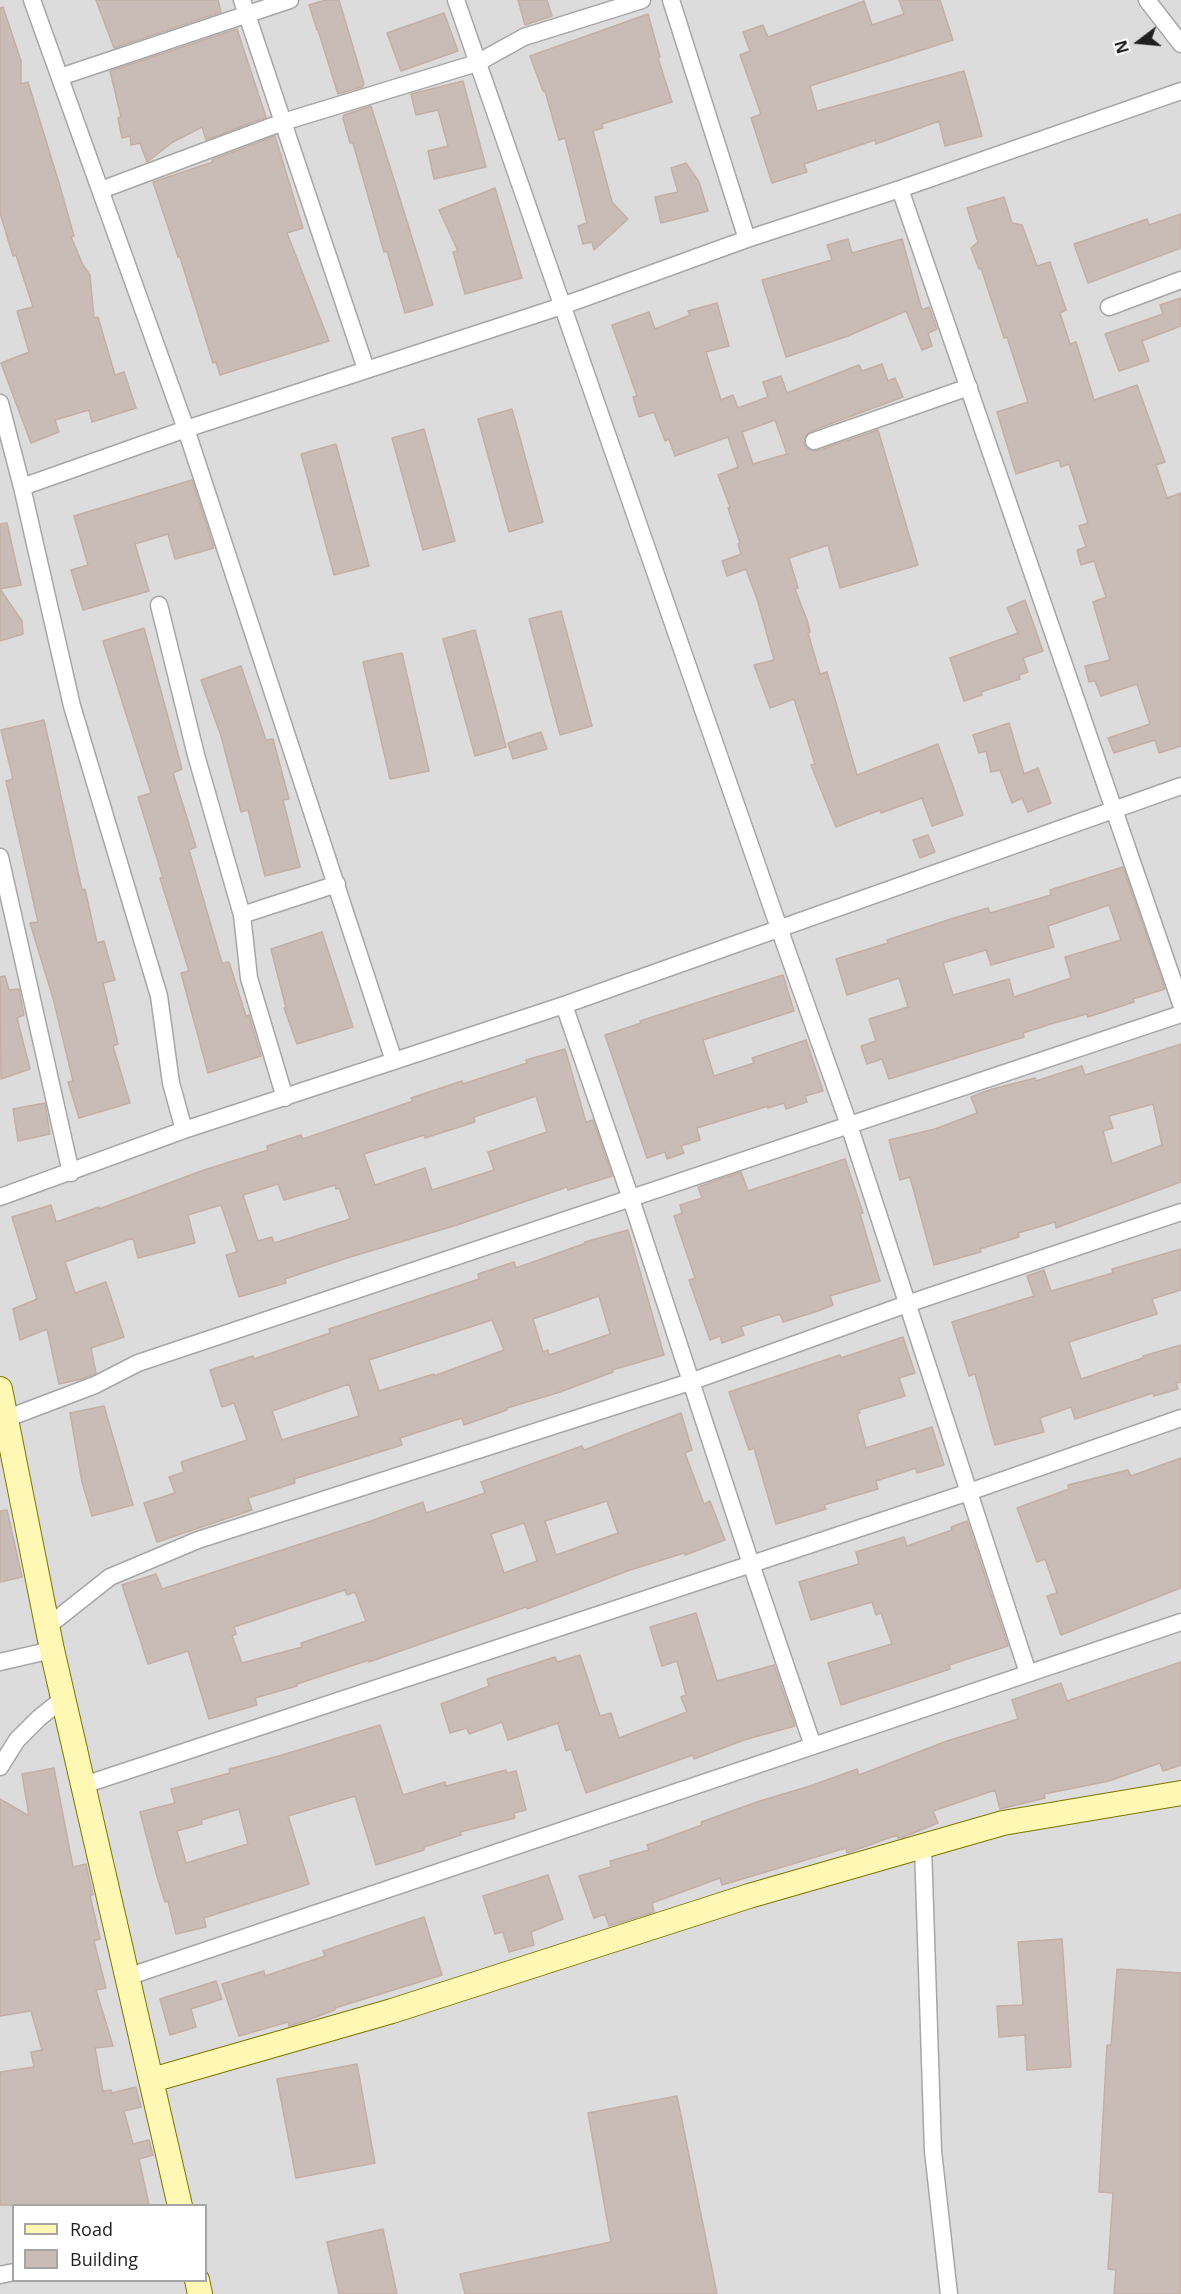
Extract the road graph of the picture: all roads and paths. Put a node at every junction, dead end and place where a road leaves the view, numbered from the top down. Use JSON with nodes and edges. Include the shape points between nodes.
{"nodes":[{"id":1,"x":32,"y":0,"type":"edge"},
{"id":2,"x":290,"y":0,"type":"edge"},
{"id":3,"x":456,"y":0,"type":"edge"},
{"id":4,"x":642,"y":0,"type":"edge"},
{"id":5,"x":671,"y":0,"type":"edge"},
{"id":6,"x":1148,"y":0,"type":"edge"},
{"id":7,"x":244,"y":8,"type":"edge"},
{"id":8,"x":1181,"y":44,"type":"edge"},
{"id":9,"x":477,"y":63,"type":"junction"},
{"id":10,"x":60,"y":77,"type":"junction"},
{"id":11,"x":1181,"y":91,"type":"edge"},
{"id":12,"x":283,"y":122,"type":"junction"},
{"id":13,"x":900,"y":189,"type":"junction"},
{"id":14,"x":101,"y":190,"type":"junction"},
{"id":15,"x":747,"y":238,"type":"junction"},
{"id":16,"x":1181,"y":280,"type":"edge"},
{"id":17,"x":562,"y":306,"type":"junction"},
{"id":18,"x":1108,"y":307,"type":"dead end"},
{"id":19,"x":366,"y":369,"type":"junction"},
{"id":20,"x":969,"y":387,"type":"junction"},
{"id":21,"x":0,"y":403,"type":"edge"},
{"id":22,"x":186,"y":429,"type":"junction"},
{"id":23,"x":814,"y":441,"type":"dead end"},
{"id":24,"x":22,"y":487,"type":"junction"},
{"id":25,"x":159,"y":605,"type":"dead end"},
{"id":26,"x":1181,"y":786,"type":"edge"},
{"id":27,"x":1114,"y":810,"type":"junction"},
{"id":28,"x":0,"y":856,"type":"edge"},
{"id":29,"x":337,"y":884,"type":"junction"},
{"id":30,"x":242,"y":915,"type":"junction"},
{"id":31,"x":779,"y":928,"type":"junction"},
{"id":32,"x":1181,"y":1004,"type":"edge"},
{"id":33,"x":564,"y":1005,"type":"junction"},
{"id":34,"x":1181,"y":1014,"type":"edge"},
{"id":35,"x":394,"y":1061,"type":"junction"},
{"id":36,"x":285,"y":1098,"type":"junction"},
{"id":37,"x":849,"y":1125,"type":"junction"},
{"id":38,"x":184,"y":1130,"type":"junction"},
{"id":39,"x":71,"y":1173,"type":"junction"},
{"id":40,"x":0,"y":1197,"type":"edge"},
{"id":41,"x":631,"y":1199,"type":"junction"},
{"id":42,"x":1181,"y":1212,"type":"edge"},
{"id":43,"x":907,"y":1304,"type":"junction"},
{"id":44,"x":690,"y":1382,"type":"junction"},
{"id":45,"x":0,"y":1389,"type":"edge"},
{"id":46,"x":1181,"y":1418,"type":"edge"},
{"id":47,"x":3,"y":1420,"type":"edge"},
{"id":48,"x":969,"y":1492,"type":"junction"},
{"id":49,"x":751,"y":1564,"type":"junction"},
{"id":50,"x":1181,"y":1622,"type":"edge"},
{"id":51,"x":48,"y":1626,"type":"junction"},
{"id":52,"x":52,"y":1650,"type":"junction"},
{"id":53,"x":0,"y":1662,"type":"edge"},
{"id":54,"x":1028,"y":1673,"type":"junction"},
{"id":55,"x":63,"y":1698,"type":"junction"},
{"id":56,"x":813,"y":1746,"type":"junction"},
{"id":57,"x":0,"y":1767,"type":"edge"},
{"id":58,"x":84,"y":1785,"type":"junction"},
{"id":59,"x":1181,"y":1793,"type":"edge"},
{"id":60,"x":923,"y":1847,"type":"junction"},
{"id":61,"x":127,"y":1977,"type":"junction"},
{"id":62,"x":152,"y":2080,"type":"junction"},
{"id":63,"x":180,"y":2204,"type":"edge"},
{"id":64,"x":949,"y":2294,"type":"edge"}],
"edges":[{"from":1,"to":10,"type":"street"},
{"from":2,"to":7,"type":"street"},
{"from":3,"to":9,"type":"street"},
{"from":4,"to":9,"type":"street","via":[[524,37]]},
{"from":5,"to":15,"type":"street"},
{"from":6,"to":8,"type":"street"},
{"from":7,"to":10,"type":"street"},
{"from":7,"to":12,"type":"street"},
{"from":9,"to":12,"type":"street"},
{"from":9,"to":17,"type":"street"},
{"from":10,"to":14,"type":"street"},
{"from":11,"to":13,"type":"street"},
{"from":12,"to":14,"type":"street"},
{"from":12,"to":19,"type":"street"},
{"from":13,"to":15,"type":"street"},
{"from":13,"to":20,"type":"street"},
{"from":14,"to":22,"type":"street"},
{"from":15,"to":17,"type":"street"},
{"from":16,"to":18,"type":"street"},
{"from":17,"to":19,"type":"street"},
{"from":17,"to":31,"type":"street"},
{"from":19,"to":22,"type":"street"},
{"from":20,"to":23,"type":"street"},
{"from":20,"to":27,"type":"street"},
{"from":21,"to":24,"type":"street"},
{"from":22,"to":24,"type":"street"},
{"from":22,"to":29,"type":"street"},
{"from":24,"to":38,"type":"street","via":[[72,706],[159,996],[171,1083]]},
{"from":25,"to":30,"type":"street","via":[[196,755]]},
{"from":26,"to":27,"type":"street"},
{"from":27,"to":31,"type":"street"},
{"from":27,"to":32,"type":"street"},
{"from":28,"to":39,"type":"street"},
{"from":29,"to":30,"type":"street"},
{"from":29,"to":35,"type":"street"},
{"from":30,"to":36,"type":"street","via":[[249,978]]},
{"from":31,"to":33,"type":"street"},
{"from":31,"to":37,"type":"street"},
{"from":33,"to":35,"type":"street"},
{"from":33,"to":41,"type":"street"},
{"from":34,"to":37,"type":"street"},
{"from":35,"to":36,"type":"street"},
{"from":36,"to":38,"type":"street"},
{"from":37,"to":41,"type":"street"},
{"from":37,"to":43,"type":"street"},
{"from":38,"to":39,"type":"street"},
{"from":39,"to":40,"type":"street"},
{"from":41,"to":44,"type":"street"},
{"from":41,"to":47,"type":"street","via":[[138,1363],[95,1385]]},
{"from":42,"to":43,"type":"street"},
{"from":43,"to":44,"type":"street"},
{"from":43,"to":48,"type":"street"},
{"from":44,"to":49,"type":"street"},
{"from":44,"to":51,"type":"street","via":[[198,1540],[110,1577]]},
{"from":45,"to":47,"type":"street"},
{"from":46,"to":48,"type":"street"},
{"from":47,"to":51,"type":"street"},
{"from":48,"to":49,"type":"street"},
{"from":48,"to":54,"type":"street"},
{"from":49,"to":56,"type":"street"},
{"from":49,"to":58,"type":"street"},
{"from":50,"to":54,"type":"street"},
{"from":51,"to":52,"type":"street"},
{"from":52,"to":53,"type":"street"},
{"from":52,"to":55,"type":"street"},
{"from":54,"to":56,"type":"street"},
{"from":55,"to":57,"type":"street","via":[[17,1740]]},
{"from":55,"to":58,"type":"street"},
{"from":56,"to":61,"type":"street"},
{"from":58,"to":61,"type":"street"},
{"from":59,"to":60,"type":"street","via":[[1004,1823]]},
{"from":60,"to":62,"type":"street","via":[[749,1896],[392,2011]]},
{"from":60,"to":64,"type":"street","via":[[933,2151]]},
{"from":61,"to":62,"type":"street"},
{"from":62,"to":63,"type":"street"}]}
